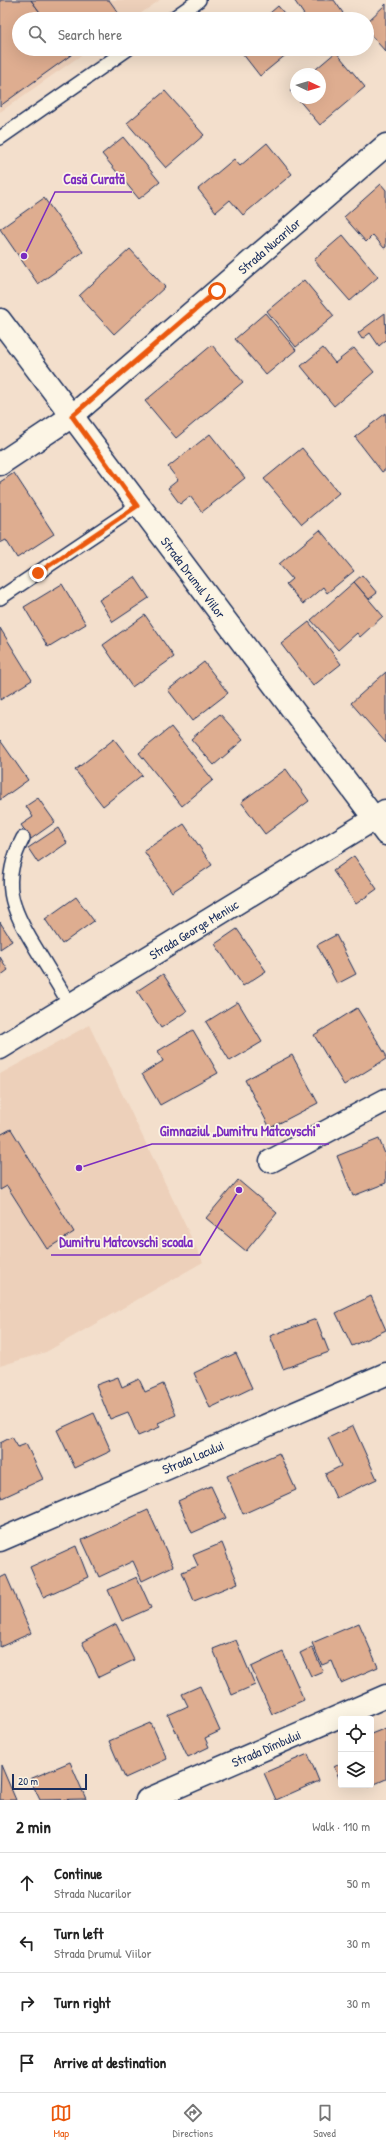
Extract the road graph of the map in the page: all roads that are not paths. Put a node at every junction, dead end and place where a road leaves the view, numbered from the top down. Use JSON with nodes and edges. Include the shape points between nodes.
{"nodes":[{"id":1,"x":199,"y":0,"type":"edge"},
{"id":2,"x":182,"y":12,"type":"edge"},
{"id":3,"x":118,"y":56,"type":"edge"},
{"id":4,"x":0,"y":138,"type":"edge"},
{"id":5,"x":386,"y":145,"type":"edge"},
{"id":6,"x":0,"y":320,"type":"edge"},
{"id":7,"x":72,"y":416,"type":"junction"},
{"id":8,"x":0,"y":464,"type":"edge"},
{"id":9,"x":137,"y":506,"type":"junction"},
{"id":10,"x":0,"y":598,"type":"edge"},
{"id":11,"x":382,"y":821,"type":"edge"},
{"id":12,"x":23,"y":838,"type":"dead end"},
{"id":13,"x":70,"y":1005,"type":"junction"},
{"id":14,"x":0,"y":1048,"type":"edge"},
{"id":15,"x":386,"y":1100,"type":"edge"},
{"id":16,"x":271,"y":1161,"type":"dead end"},
{"id":17,"x":386,"y":1374,"type":"edge"},
{"id":18,"x":0,"y":1540,"type":"edge"},
{"id":19,"x":386,"y":1696,"type":"edge"},
{"id":20,"x":147,"y":1800,"type":"edge"}],
"edges":[{"from":1,"to":2,"type":"lane"},
{"from":3,"to":4,"type":"lane"},
{"from":5,"to":7,"type":"street","name":"Strada Nucarilor"},
{"from":6,"to":7,"type":"street","name":"Strada Drumul Viilor"},
{"from":7,"to":8,"type":"street","name":"Strada Nucarilor"},
{"from":7,"to":9,"type":"street","name":"Strada Drumul Viilor"},
{"from":9,"to":10,"type":"lane"},
{"from":9,"to":11,"type":"street","name":"Strada Drumul Viilor"},
{"from":11,"to":13,"type":"street","name":"Strada George Meniuc"},
{"from":12,"to":13,"type":"lane","via":[[13,854],[8,875],[9,895],[16,916]]},
{"from":13,"to":14,"type":"street","name":"Strada George Meniuc"},
{"from":15,"to":16,"type":"street"},
{"from":17,"to":18,"type":"street","name":"Strada Lacului"},
{"from":19,"to":20,"type":"street","name":"Strada Dîmbului"}]}
